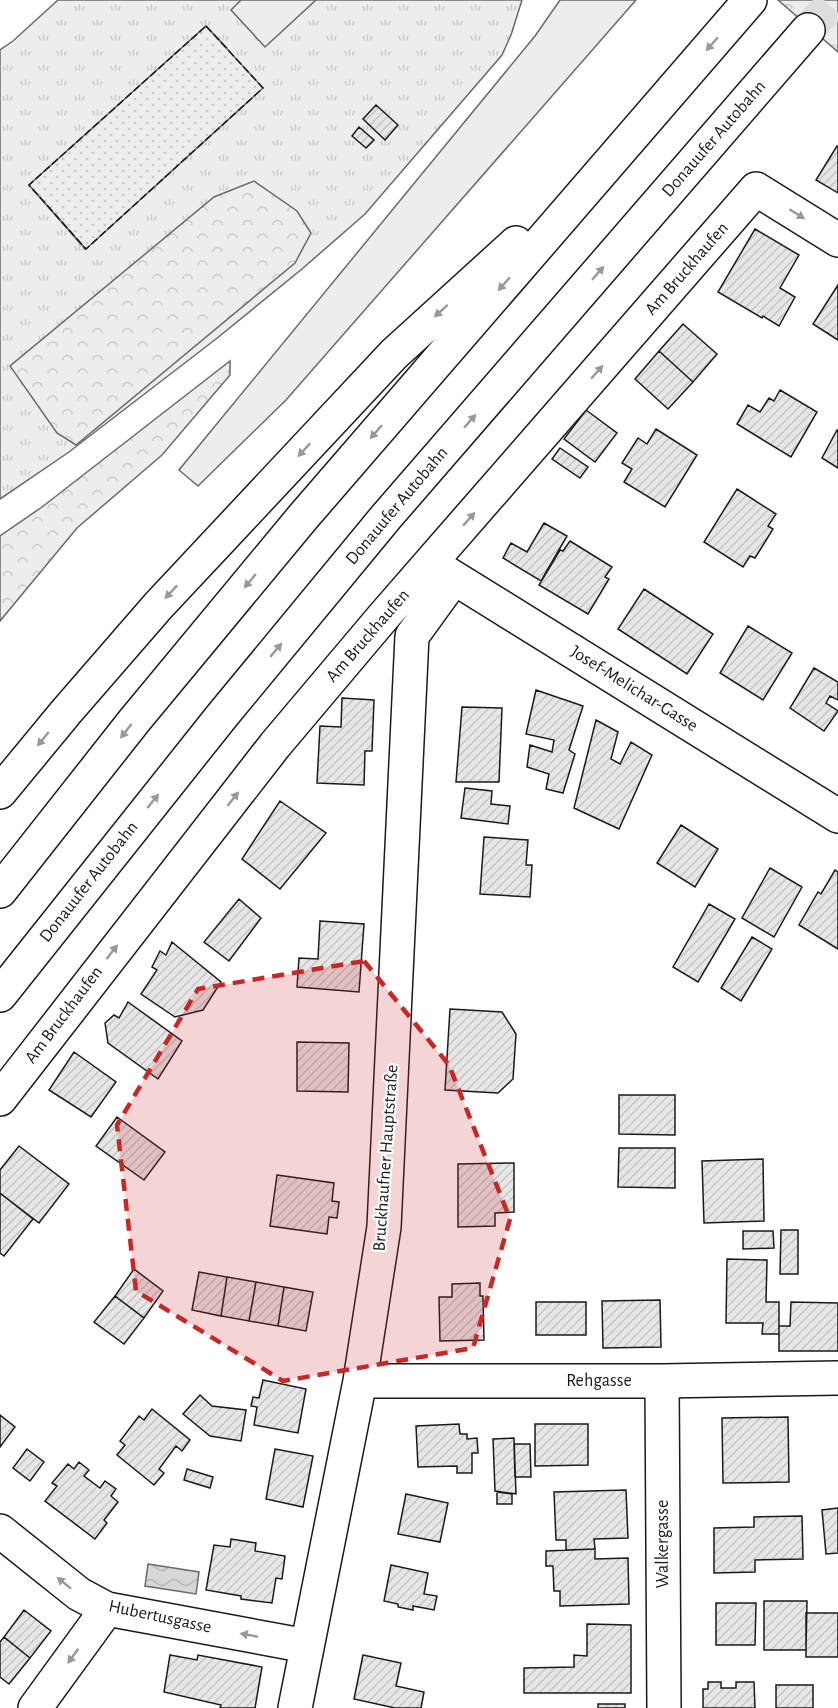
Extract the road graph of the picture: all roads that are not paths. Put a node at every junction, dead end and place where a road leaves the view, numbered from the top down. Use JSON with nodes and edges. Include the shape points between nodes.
{"nodes":[{"id":1,"x":750,"y":0,"type":"edge"},
{"id":2,"x":808,"y":30,"type":"tunnel mouth"},
{"id":3,"x":624,"y":145,"type":"junction"},
{"id":4,"x":838,"y":240,"type":"edge"},
{"id":5,"x":442,"y":571,"type":"junction"},
{"id":6,"x":383,"y":617,"type":"junction"},
{"id":7,"x":412,"y":636,"type":"junction"},
{"id":8,"x":0,"y":792,"type":"edge"},
{"id":9,"x":838,"y":816,"type":"edge"},
{"id":10,"x":0,"y":891,"type":"edge"},
{"id":11,"x":0,"y":995,"type":"edge"},
{"id":12,"x":0,"y":1099,"type":"edge"},
{"id":13,"x":838,"y":1378,"type":"edge"},
{"id":14,"x":360,"y":1381,"type":"junction"},
{"id":15,"x":662,"y":1381,"type":"junction"},
{"id":16,"x":0,"y":1531,"type":"edge"},
{"id":17,"x":107,"y":1608,"type":"junction"},
{"id":18,"x":307,"y":1646,"type":"junction"},
{"id":19,"x":35,"y":1708,"type":"edge"},
{"id":20,"x":295,"y":1708,"type":"edge"},
{"id":21,"x":664,"y":1708,"type":"edge"}],
"edges":[{"from":1,"to":3,"type":"main road","one_way":true},
{"from":11,"to":2,"type":"main road","name":"Donauufer Autobahn","one_way":true,"via":[[221,717],[386,518]]},
{"from":3,"to":8,"type":"main road","one_way":true,"via":[[393,354],[158,606]]},
{"from":3,"to":10,"type":"main road","one_way":true,"via":[[303,517]]},
{"from":5,"to":4,"type":"main road","name":"Am Bruckhaufen","one_way":true,"via":[[756,189]]},
{"from":5,"to":6,"type":"main road","name":"Am Bruckhaufen"},
{"from":5,"to":7,"type":"main road"},
{"from":5,"to":9,"type":"main road","name":"Josef-Melichar-Gasse"},
{"from":6,"to":7,"type":"main road"},
{"from":12,"to":6,"type":"main road","name":"Am Bruckhaufen","one_way":true,"via":[[275,745]]},
{"from":7,"to":14,"type":"main road","name":"Bruckhaufner Hauptstraße","via":[[384,1227]]},
{"from":13,"to":15,"type":"main road","name":"Rehgasse"},
{"from":14,"to":15,"type":"main road","name":"Rehgasse"},
{"from":14,"to":18,"type":"main road","name":"Bruckhaufner Hauptstraße"},
{"from":15,"to":21,"type":"main road","name":"Walkergasse"},
{"from":17,"to":16,"type":"main road","name":"Hubertusgasse","one_way":true,"via":[[79,1594]]},
{"from":18,"to":17,"type":"main road","name":"Hubertusgasse","one_way":true},
{"from":17,"to":19,"type":"main road","one_way":true},
{"from":18,"to":20,"type":"main road","name":"Bruckhaufner Hauptstraße"}]}
